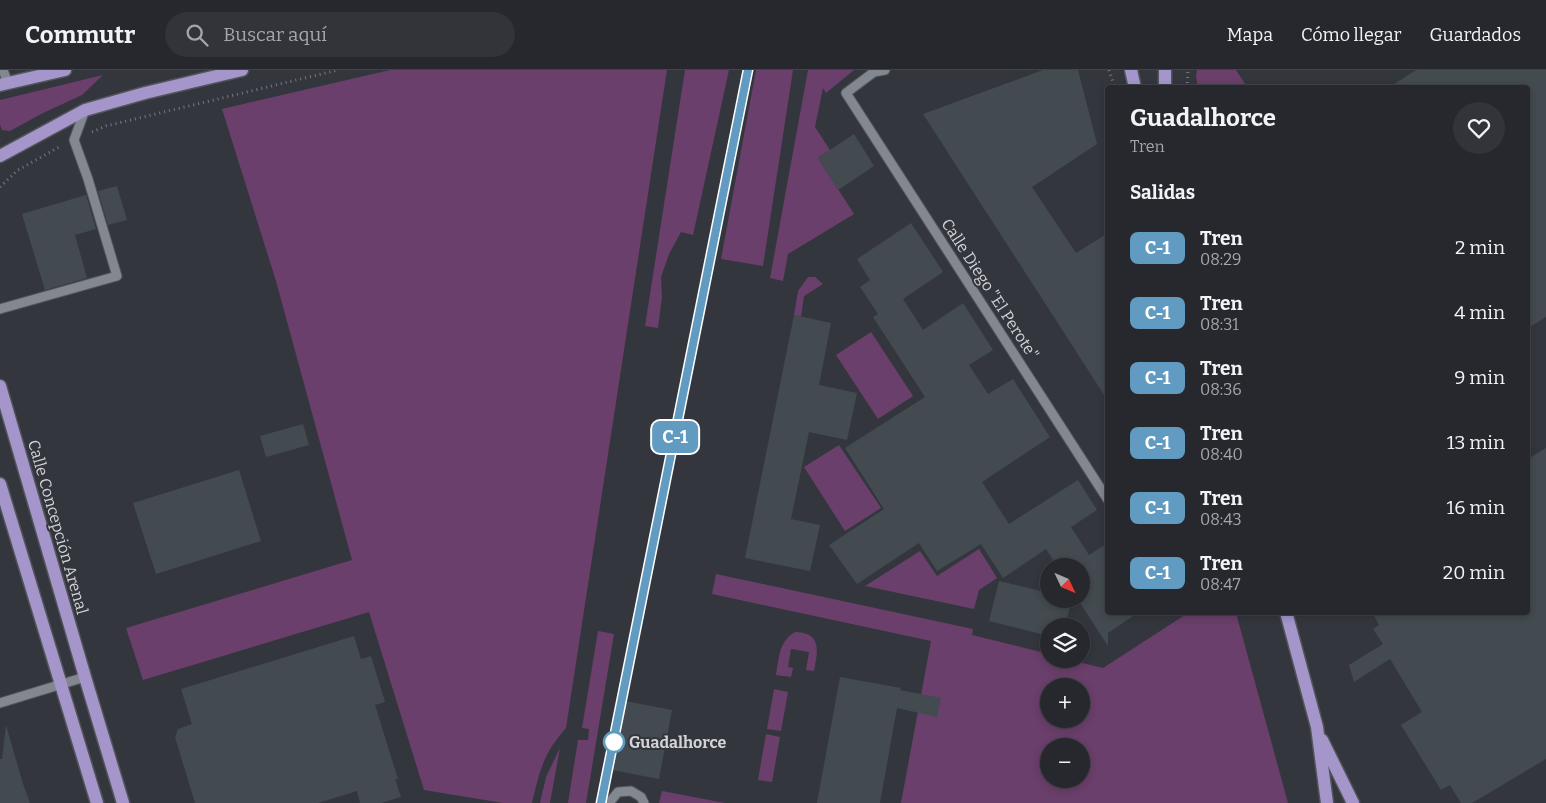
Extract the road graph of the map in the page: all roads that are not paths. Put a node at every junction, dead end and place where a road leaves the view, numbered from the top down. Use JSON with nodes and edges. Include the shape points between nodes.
{"nodes":[{"id":1,"x":3,"y":70,"type":"edge"},
{"id":2,"x":64,"y":70,"type":"edge"},
{"id":3,"x":242,"y":70,"type":"edge"},
{"id":4,"x":885,"y":70,"type":"edge"},
{"id":5,"x":1131,"y":70,"type":"edge"},
{"id":6,"x":1165,"y":70,"type":"edge"},
{"id":7,"x":4,"y":84,"type":"edge"},
{"id":8,"x":1135,"y":85,"type":"edge"},
{"id":9,"x":1164,"y":85,"type":"edge"},
{"id":10,"x":85,"y":110,"type":"junction"},
{"id":11,"x":0,"y":156,"type":"edge"},
{"id":12,"x":0,"y":310,"type":"edge"},
{"id":13,"x":0,"y":386,"type":"edge"},
{"id":14,"x":0,"y":484,"type":"edge"},
{"id":15,"x":1105,"y":495,"type":"edge"},
{"id":16,"x":1287,"y":615,"type":"edge"},
{"id":17,"x":84,"y":677,"type":"junction"},
{"id":18,"x":61,"y":685,"type":"junction"},
{"id":19,"x":0,"y":703,"type":"edge"},
{"id":20,"x":1316,"y":727,"type":"junction"},
{"id":21,"x":97,"y":803,"type":"edge"},
{"id":22,"x":123,"y":803,"type":"edge"},
{"id":23,"x":609,"y":803,"type":"edge"},
{"id":24,"x":644,"y":803,"type":"edge"},
{"id":25,"x":1327,"y":803,"type":"edge"},
{"id":26,"x":1352,"y":803,"type":"edge"}],
"edges":[{"from":1,"to":7,"type":"street"},
{"from":2,"to":7,"type":"main road"},
{"from":3,"to":10,"type":"main road"},
{"from":4,"to":15,"type":"street","name":"Calle Diego \"El Perote\"","via":[[874,72],[846,94]]},
{"from":5,"to":8,"type":"main road"},
{"from":6,"to":9,"type":"main road"},
{"from":10,"to":11,"type":"main road"},
{"from":10,"to":12,"type":"street","via":[[74,140],[117,276]]},
{"from":13,"to":17,"type":"main road","name":"Calle Concepción Arenal"},
{"from":14,"to":18,"type":"main road"},
{"from":16,"to":20,"type":"main road"},
{"from":17,"to":18,"type":"street"},
{"from":17,"to":22,"type":"main road","name":"Calle Concepción Arenal"},
{"from":18,"to":19,"type":"street"},
{"from":18,"to":21,"type":"main road"},
{"from":20,"to":25,"type":"main road"},
{"from":20,"to":26,"type":"main road"},
{"from":23,"to":24,"type":"street","via":[[618,792],[631,791]]}]}
